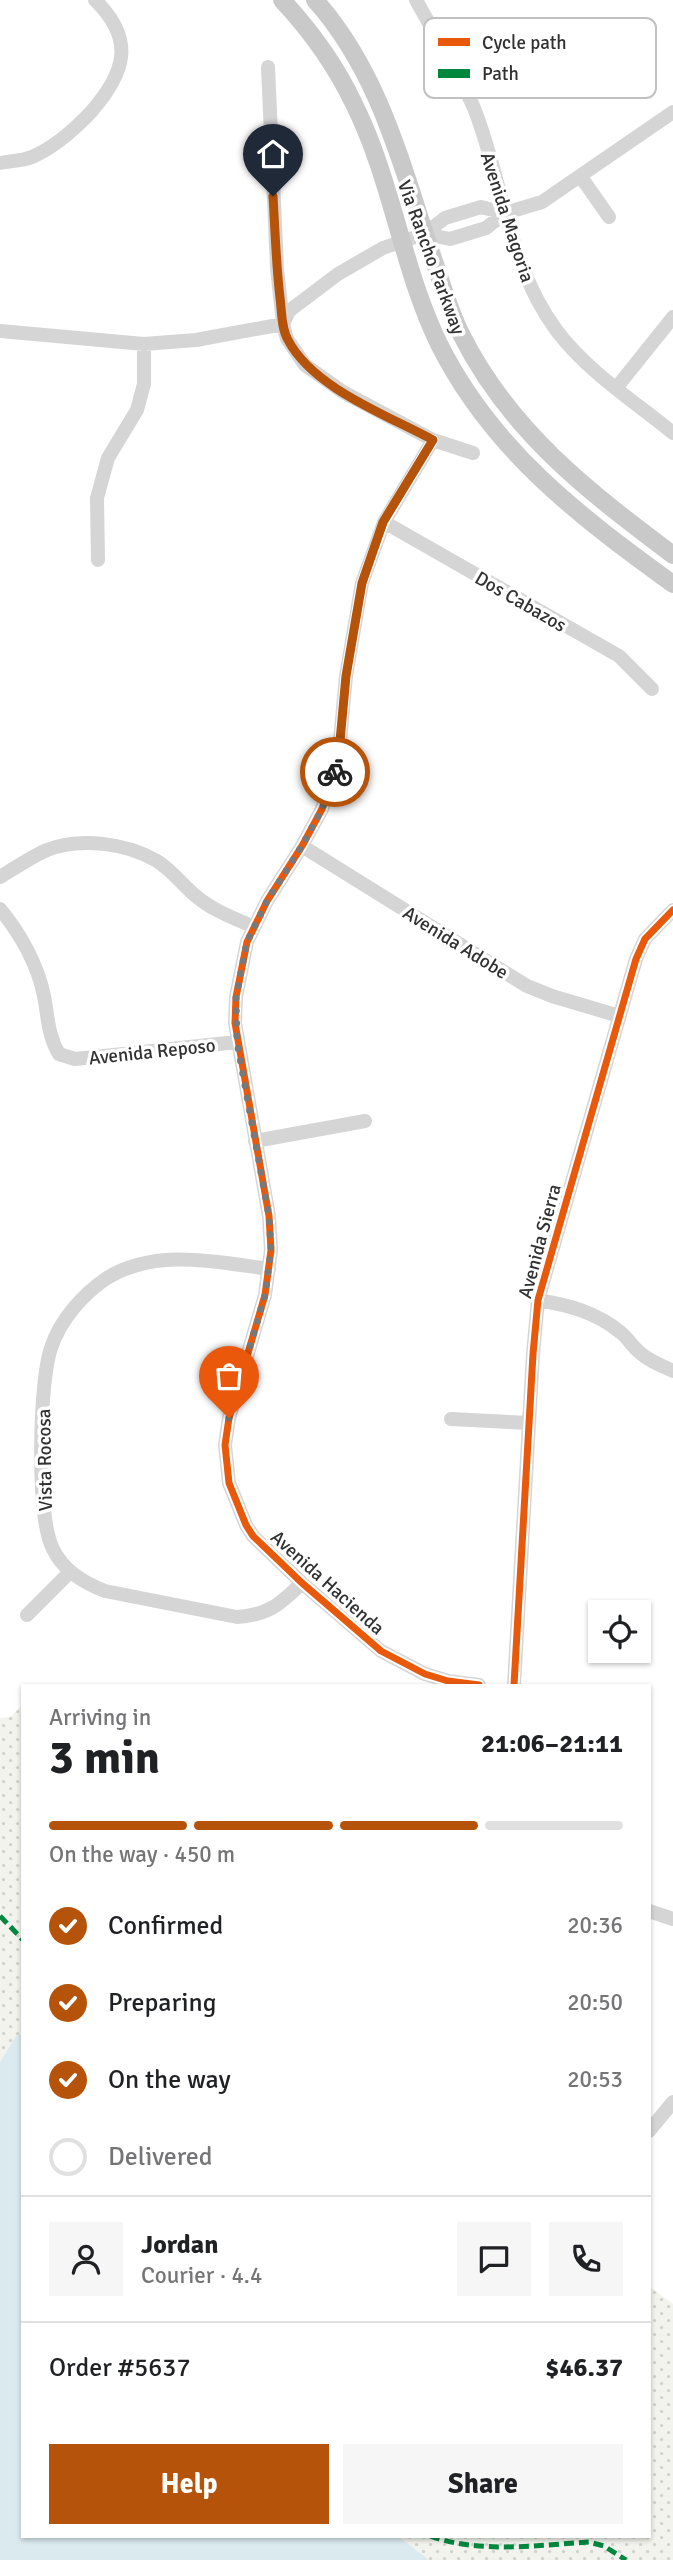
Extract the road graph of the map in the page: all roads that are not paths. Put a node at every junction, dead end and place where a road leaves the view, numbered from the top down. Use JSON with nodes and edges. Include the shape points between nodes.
{"nodes":[{"id":1,"x":95,"y":0,"type":"edge"},
{"id":2,"x":282,"y":0,"type":"edge"},
{"id":3,"x":314,"y":0,"type":"edge"},
{"id":4,"x":416,"y":0,"type":"edge"},
{"id":5,"x":426,"y":18,"type":"edge"},
{"id":6,"x":268,"y":67,"type":"dead end"},
{"id":7,"x":468,"y":98,"type":"edge"},
{"id":8,"x":673,"y":112,"type":"edge"},
{"id":9,"x":0,"y":163,"type":"edge"},
{"id":10,"x":581,"y":177,"type":"junction"},
{"id":11,"x":505,"y":213,"type":"junction"},
{"id":12,"x":609,"y":217,"type":"dead end"},
{"id":13,"x":424,"y":234,"type":"junction"},
{"id":14,"x":402,"y":242,"type":"junction"},
{"id":15,"x":673,"y":317,"type":"edge"},
{"id":16,"x":283,"y":324,"type":"junction"},
{"id":17,"x":0,"y":331,"type":"edge"},
{"id":18,"x":144,"y":344,"type":"junction"},
{"id":19,"x":617,"y":387,"type":"junction"},
{"id":20,"x":673,"y":432,"type":"edge"},
{"id":21,"x":433,"y":440,"type":"junction"},
{"id":22,"x":473,"y":453,"type":"dead end"},
{"id":23,"x":383,"y":522,"type":"junction"},
{"id":24,"x":673,"y":555,"type":"edge"},
{"id":25,"x":98,"y":560,"type":"dead end"},
{"id":26,"x":673,"y":584,"type":"edge"},
{"id":27,"x":652,"y":689,"type":"dead end"},
{"id":28,"x":302,"y":846,"type":"junction"},
{"id":29,"x":0,"y":877,"type":"edge"},
{"id":30,"x":0,"y":909,"type":"edge"},
{"id":31,"x":673,"y":910,"type":"edge"},
{"id":32,"x":254,"y":927,"type":"junction"},
{"id":33,"x":619,"y":1016,"type":"junction"},
{"id":34,"x":237,"y":1042,"type":"junction"},
{"id":35,"x":365,"y":1121,"type":"dead end"},
{"id":36,"x":255,"y":1141,"type":"junction"},
{"id":37,"x":269,"y":1269,"type":"junction"},
{"id":38,"x":538,"y":1300,"type":"junction"},
{"id":39,"x":673,"y":1371,"type":"edge"},
{"id":40,"x":451,"y":1419,"type":"dead end"},
{"id":41,"x":530,"y":1423,"type":"junction"},
{"id":42,"x":70,"y":1572,"type":"junction"},
{"id":43,"x":302,"y":1583,"type":"junction"},
{"id":44,"x":27,"y":1615,"type":"dead end"},
{"id":45,"x":471,"y":1684,"type":"edge"},
{"id":46,"x":514,"y":1684,"type":"edge"},
{"id":47,"x":651,"y":1912,"type":"edge"},
{"id":48,"x":673,"y":1919,"type":"edge"},
{"id":49,"x":673,"y":2102,"type":"edge"},
{"id":50,"x":651,"y":2128,"type":"edge"}],
"edges":[{"from":1,"to":9,"type":"street","via":[[116,27],[121,44],[120,66],[109,91],[53,146],[27,159]]},
{"from":2,"to":14,"type":"main road","name":"Via Rancho Parkway","via":[[321,46],[355,105]]},
{"from":3,"to":13,"type":"main road","name":"Via Rancho Parkway","via":[[342,34],[377,95]]},
{"from":4,"to":5,"type":"street","name":"Avenida Magoria"},
{"from":6,"to":16,"type":"street"},
{"from":7,"to":11,"type":"street","name":"Avenida Magoria"},
{"from":8,"to":10,"type":"street"},
{"from":10,"to":11,"type":"street","via":[[542,202]]},
{"from":10,"to":12,"type":"street"},
{"from":11,"to":13,"type":"street","via":[[486,228],[450,239]]},
{"from":11,"to":13,"type":"street","via":[[481,207],[444,218]]},
{"from":11,"to":19,"type":"street","name":"Avenida Magoria","via":[[534,296],[558,332],[590,367]]},
{"from":13,"to":14,"type":"street"},
{"from":13,"to":24,"type":"main road","name":"Via Rancho Parkway","via":[[461,334],[526,430],[552,458]]},
{"from":14,"to":16,"type":"street","via":[[338,274],[289,312]]},
{"from":14,"to":26,"type":"main road","name":"Via Rancho Parkway","via":[[439,343],[507,446],[570,504]]},
{"from":15,"to":19,"type":"street"},
{"from":16,"to":18,"type":"street"},
{"from":16,"to":21,"type":"street","via":[[287,339],[305,365],[342,392]]},
{"from":17,"to":18,"type":"street"},
{"from":18,"to":25,"type":"street","via":[[144,384],[137,410],[108,458],[97,498]]},
{"from":19,"to":20,"type":"street","name":"Avenida Magoria"},
{"from":21,"to":22,"type":"street"},
{"from":21,"to":23,"type":"street","name":"Avenida Hacienda"},
{"from":23,"to":27,"type":"street","name":"Dos Cabazos","via":[[619,656]]},
{"from":23,"to":28,"type":"street","name":"Avenida Hacienda","via":[[362,583],[335,770],[322,809]]},
{"from":28,"to":32,"type":"street","name":"Avenida Hacienda"},
{"from":28,"to":33,"type":"street","name":"Avenida Adobe","via":[[527,986]]},
{"from":29,"to":32,"type":"street","via":[[59,846],[90,843],[121,848],[154,860],[213,909]]},
{"from":30,"to":34,"type":"street","name":"Avenida Reposo","via":[[30,956],[44,993],[51,1041],[59,1054],[75,1059]]},
{"from":31,"to":33,"type":"street","name":"Avenida Sierra","via":[[645,939]]},
{"from":32,"to":34,"type":"street","name":"Avenida Hacienda","via":[[236,997]]},
{"from":33,"to":38,"type":"street","name":"Avenida Sierra"},
{"from":34,"to":36,"type":"street","name":"Avenida Hacienda"},
{"from":35,"to":36,"type":"street"},
{"from":36,"to":37,"type":"street","name":"Avenida Hacienda","via":[[269,1216]]},
{"from":37,"to":42,"type":"street","name":"Vista Rocosa","via":[[165,1259],[108,1278],[70,1312],[51,1346],[43,1384],[45,1527],[53,1550]]},
{"from":37,"to":43,"type":"street","name":"Avenida Hacienda","via":[[225,1446],[229,1483],[246,1525]]},
{"from":38,"to":39,"type":"street","via":[[592,1314],[621,1332],[637,1351]]},
{"from":38,"to":41,"type":"street","name":"Avenida Sierra"},
{"from":40,"to":41,"type":"street"},
{"from":41,"to":46,"type":"street","name":"Avenida Sierra"},
{"from":42,"to":43,"type":"street","name":"Vista Rocosa","via":[[106,1591],[237,1617],[255,1616],[278,1606]]},
{"from":42,"to":44,"type":"street"},
{"from":43,"to":45,"type":"street","name":"Avenida Hacienda","via":[[381,1651],[425,1674]]},
{"from":47,"to":48,"type":"street"},
{"from":49,"to":50,"type":"street"}]}
